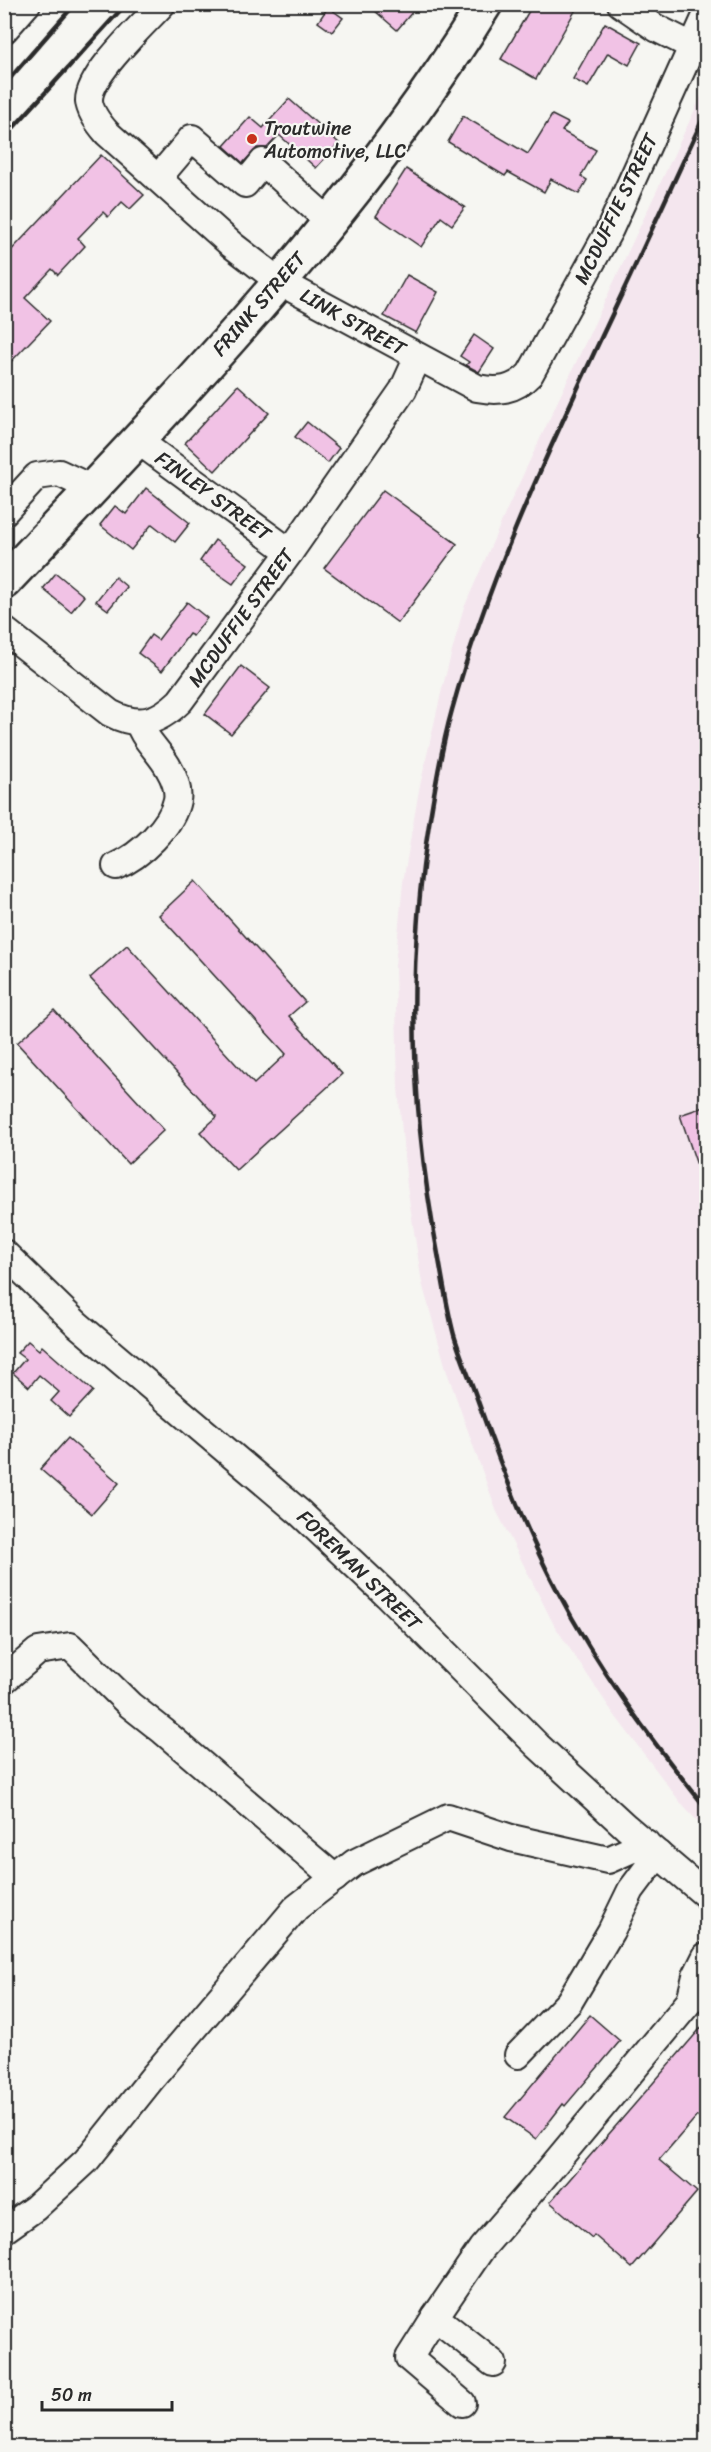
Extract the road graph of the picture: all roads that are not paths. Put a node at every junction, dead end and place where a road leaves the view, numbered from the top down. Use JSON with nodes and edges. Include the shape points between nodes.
{"nodes":[{"id":1,"x":27,"y":4,"type":"edge"},
{"id":2,"x":162,"y":4,"type":"edge"},
{"id":3,"x":485,"y":4,"type":"edge"},
{"id":4,"x":621,"y":4,"type":"edge"},
{"id":5,"x":706,"y":16,"type":"edge"},
{"id":6,"x":4,"y":30,"type":"edge"},
{"id":7,"x":692,"y":46,"type":"junction"},
{"id":8,"x":158,"y":178,"type":"junction"},
{"id":9,"x":330,"y":222,"type":"junction"},
{"id":10,"x":280,"y":282,"type":"junction"},
{"id":11,"x":418,"y":357,"type":"junction"},
{"id":12,"x":508,"y":389,"type":"joint"},
{"id":13,"x":137,"y":440,"type":"junction"},
{"id":14,"x":91,"y":488,"type":"junction"},
{"id":15,"x":4,"y":512,"type":"edge"},
{"id":16,"x":290,"y":552,"type":"junction"},
{"id":17,"x":4,"y":582,"type":"edge"},
{"id":18,"x":4,"y":630,"type":"edge"},
{"id":19,"x":140,"y":723,"type":"junction"},
{"id":20,"x":116,"y":866,"type":"dead end"},
{"id":21,"x":4,"y":1253,"type":"edge"},
{"id":22,"x":4,"y":1680,"type":"edge"},
{"id":23,"x":652,"y":1849,"type":"junction"},
{"id":24,"x":335,"y":1878,"type":"junction"},
{"id":25,"x":706,"y":1895,"type":"edge"},
{"id":26,"x":706,"y":1956,"type":"edge"},
{"id":27,"x":518,"y":2055,"type":"dead end"},
{"id":28,"x":4,"y":2230,"type":"edge"},
{"id":29,"x":435,"y":2316,"type":"junction"},
{"id":30,"x":493,"y":2363,"type":"dead end"},
{"id":31,"x":462,"y":2403,"type":"dead end"}],
"edges":[{"from":1,"to":6,"type":"street"},
{"from":2,"to":8,"type":"street","name":"LINK STREET","via":[[100,73],[89,102],[107,134]]},
{"from":3,"to":9,"type":"main road","name":"FRINK STREET","via":[[400,130]]},
{"from":4,"to":7,"type":"street"},
{"from":5,"to":7,"type":"street","name":"MCDUFFIE STREET"},
{"from":7,"to":12,"type":"street","name":"MCDUFFIE STREET","via":[[610,229],[530,374],[521,384]]},
{"from":8,"to":9,"type":"street","via":[[192,138],[244,184],[264,162]]},
{"from":8,"to":10,"type":"street","name":"LINK STREET"},
{"from":9,"to":10,"type":"main road","name":"FRINK STREET"},
{"from":10,"to":11,"type":"street","name":"LINK STREET"},
{"from":10,"to":13,"type":"main road","name":"FRINK STREET"},
{"from":11,"to":12,"type":"street","name":"LINK STREET","via":[[477,388]]},
{"from":11,"to":16,"type":"street","name":"MCDUFFIE STREET","via":[[403,390]]},
{"from":13,"to":14,"type":"main road","name":"FRINK STREET"},
{"from":13,"to":16,"type":"street","name":"FINLEY STREET"},
{"from":14,"to":15,"type":"street","via":[[59,473],[37,476]]},
{"from":14,"to":17,"type":"main road","name":"FRINK STREET"},
{"from":16,"to":19,"type":"street","name":"MCDUFFIE STREET","via":[[180,701],[155,720]]},
{"from":18,"to":19,"type":"street","via":[[110,713]]},
{"from":19,"to":20,"type":"street","via":[[144,736],[170,769],[177,799],[170,819],[141,852]]},
{"from":21,"to":23,"type":"street","name":"FOREMAN STREET","via":[[78,1324],[298,1512],[515,1724]]},
{"from":22,"to":24,"type":"street","via":[[38,1651],[70,1646],[130,1705]]},
{"from":23,"to":24,"type":"street","via":[[608,1860],[512,1838],[448,1817],[354,1863]]},
{"from":23,"to":25,"type":"street","name":"FOREMAN STREET"},
{"from":23,"to":27,"type":"street","via":[[611,1931],[569,2001]]},
{"from":24,"to":28,"type":"street","via":[[296,1908],[86,2162]]},
{"from":26,"to":29,"type":"street","via":[[690,2001],[482,2248]]},
{"from":29,"to":30,"type":"street"},
{"from":29,"to":31,"type":"street","via":[[409,2358]]}]}
